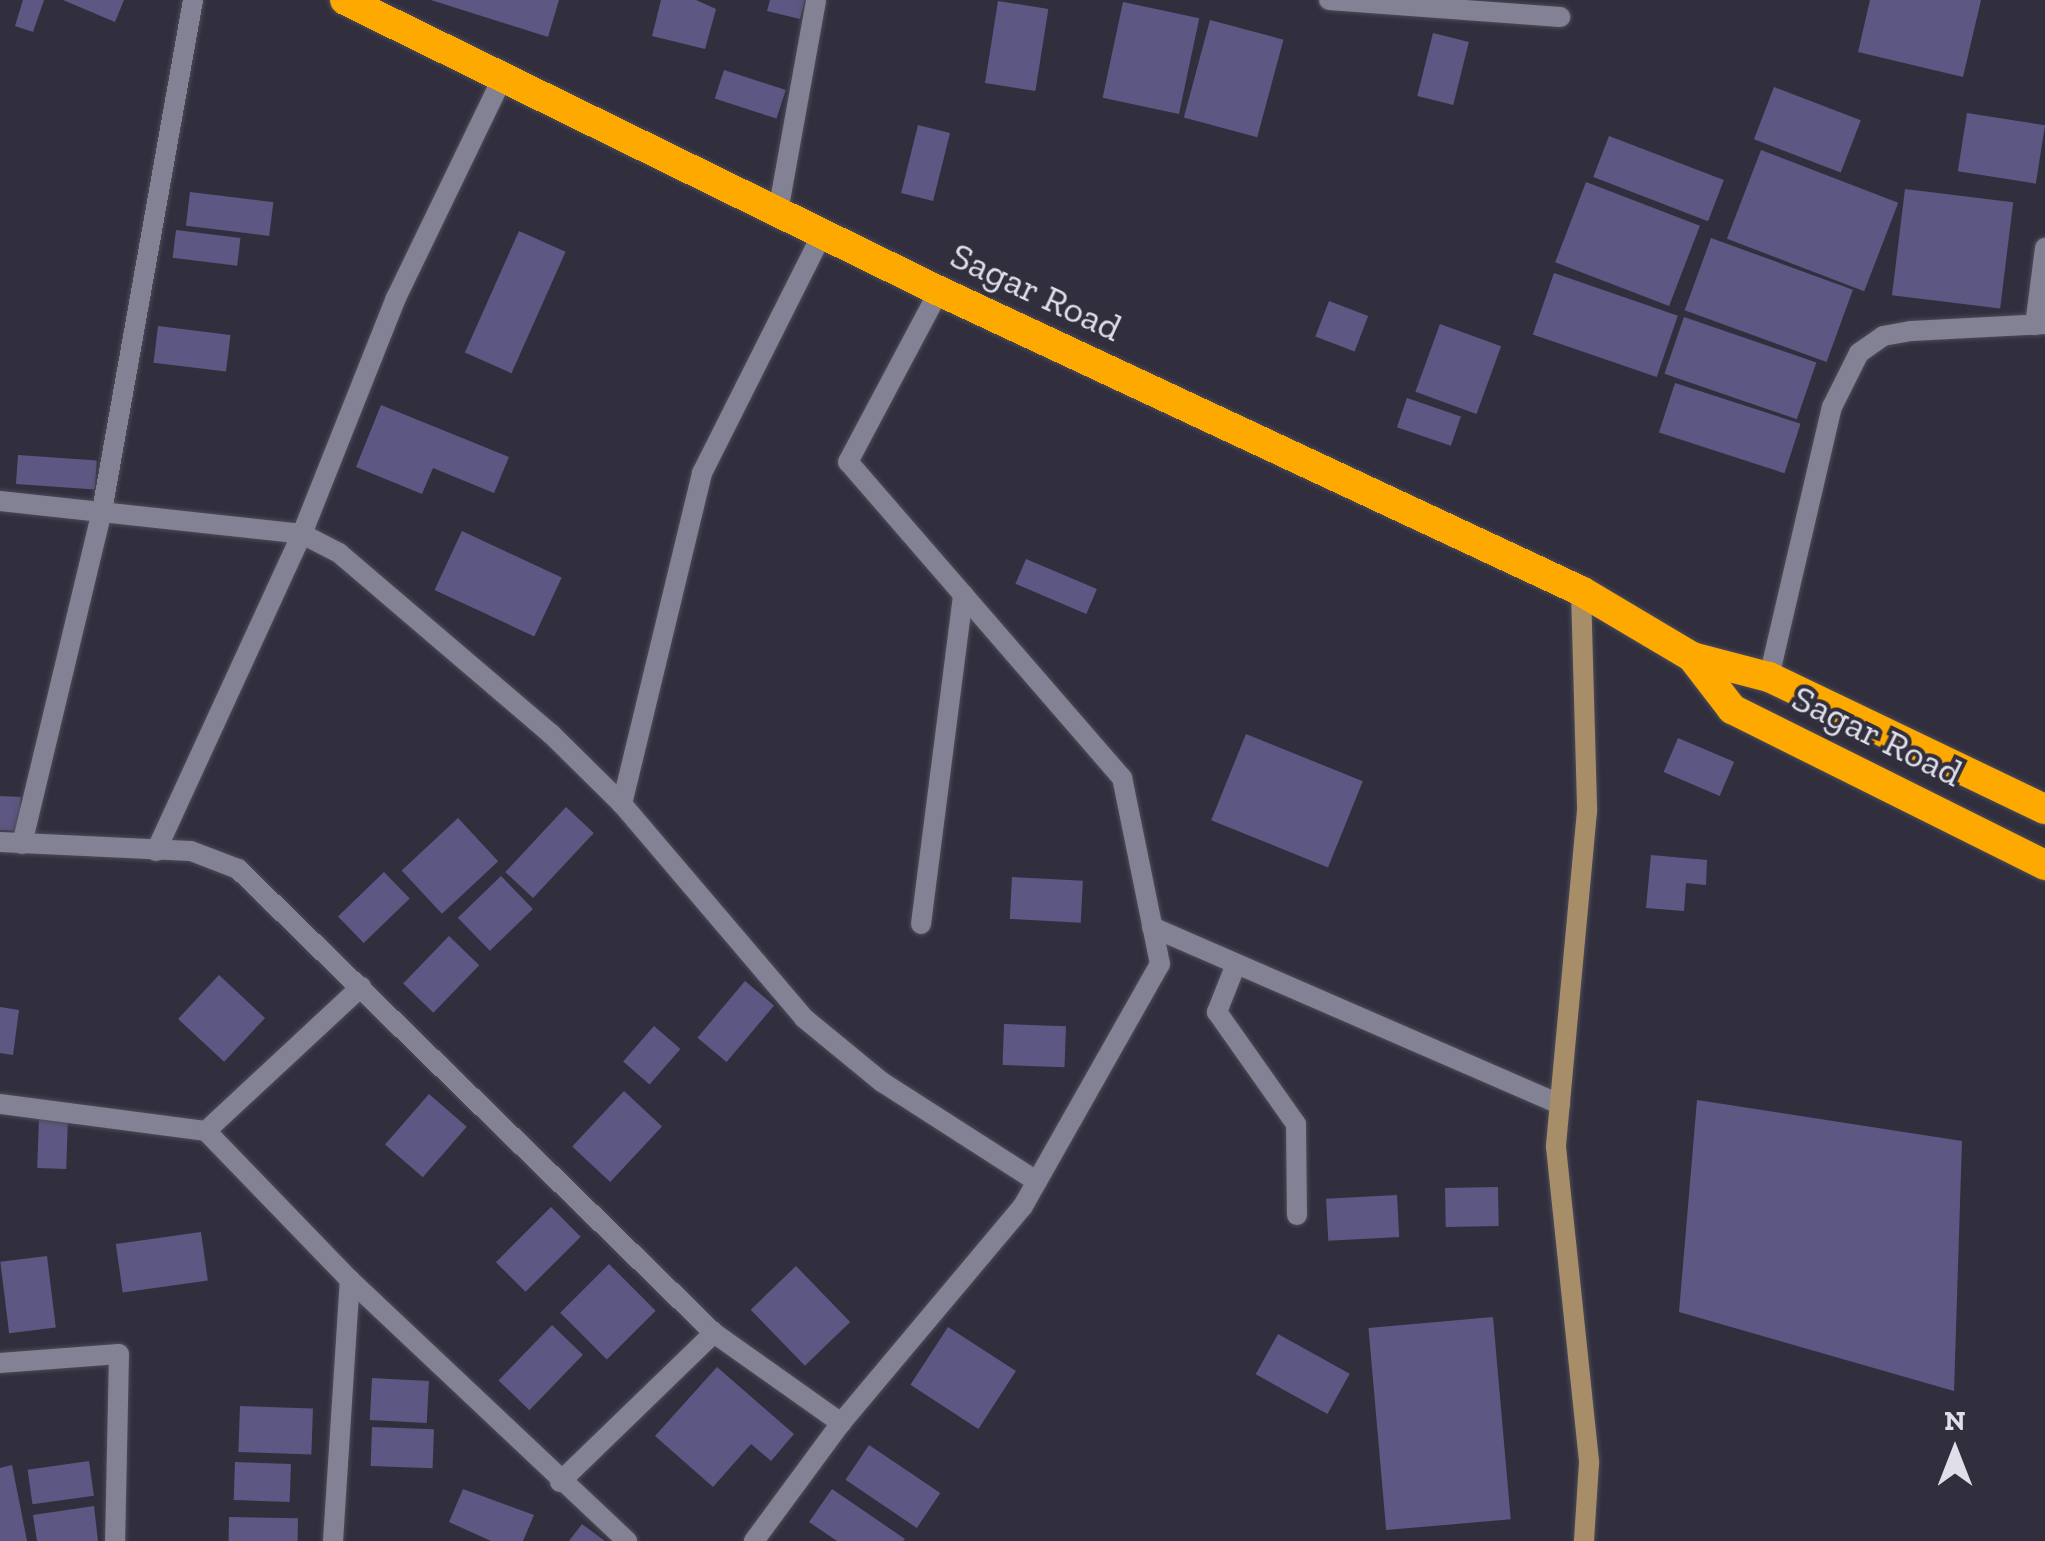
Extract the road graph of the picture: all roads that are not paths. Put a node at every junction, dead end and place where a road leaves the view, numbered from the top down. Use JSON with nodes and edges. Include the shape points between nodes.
{"nodes":[{"id":1,"x":193,"y":0,"type":"edge"},
{"id":2,"x":345,"y":0,"type":"edge"},
{"id":3,"x":816,"y":0,"type":"edge"},
{"id":4,"x":1329,"y":0,"type":"edge"},
{"id":5,"x":1560,"y":16,"type":"dead end"},
{"id":6,"x":502,"y":77,"type":"junction"},
{"id":7,"x":778,"y":212,"type":"junction"},
{"id":8,"x":822,"y":234,"type":"junction"},
{"id":9,"x":2045,"y":248,"type":"edge"},
{"id":10,"x":939,"y":291,"type":"junction"},
{"id":11,"x":2040,"y":324,"type":"edge"},
{"id":12,"x":0,"y":500,"type":"edge"},
{"id":13,"x":102,"y":511,"type":"junction"},
{"id":14,"x":302,"y":534,"type":"junction"},
{"id":15,"x":1581,"y":592,"type":"junction"},
{"id":16,"x":963,"y":595,"type":"junction"},
{"id":17,"x":1692,"y":657,"type":"junction"},
{"id":18,"x":1770,"y":677,"type":"junction"},
{"id":19,"x":622,"y":804,"type":"junction"},
{"id":20,"x":2045,"y":809,"type":"edge"},
{"id":21,"x":0,"y":842,"type":"edge"},
{"id":22,"x":22,"y":844,"type":"junction"},
{"id":23,"x":156,"y":851,"type":"junction"},
{"id":24,"x":2045,"y":865,"type":"edge"},
{"id":25,"x":920,"y":924,"type":"dead end"},
{"id":26,"x":1152,"y":928,"type":"junction"},
{"id":27,"x":1236,"y":964,"type":"junction"},
{"id":28,"x":362,"y":988,"type":"junction"},
{"id":29,"x":0,"y":1104,"type":"edge"},
{"id":30,"x":1560,"y":1104,"type":"junction"},
{"id":31,"x":206,"y":1131,"type":"junction"},
{"id":32,"x":1036,"y":1181,"type":"junction"},
{"id":33,"x":1297,"y":1214,"type":"dead end"},
{"id":34,"x":350,"y":1280,"type":"junction"},
{"id":35,"x":714,"y":1333,"type":"junction"},
{"id":36,"x":0,"y":1363,"type":"edge"},
{"id":37,"x":841,"y":1422,"type":"junction"},
{"id":38,"x":560,"y":1482,"type":"junction"},
{"id":39,"x":114,"y":1541,"type":"edge"},
{"id":40,"x":333,"y":1541,"type":"edge"},
{"id":41,"x":627,"y":1541,"type":"edge"},
{"id":42,"x":754,"y":1541,"type":"edge"},
{"id":43,"x":1584,"y":1541,"type":"edge"}],
"edges":[{"from":1,"to":13,"type":"street"},
{"from":2,"to":6,"type":"highway","name":"Sagar Road"},
{"from":3,"to":7,"type":"street"},
{"from":4,"to":5,"type":"street"},
{"from":6,"to":7,"type":"highway","name":"Sagar Road"},
{"from":6,"to":14,"type":"street","via":[[396,298]]},
{"from":7,"to":8,"type":"highway","name":"Sagar Road"},
{"from":8,"to":10,"type":"highway","name":"Sagar Road"},
{"from":8,"to":19,"type":"street","via":[[702,473]]},
{"from":9,"to":11,"type":"street"},
{"from":10,"to":15,"type":"highway","name":"Sagar Road"},
{"from":10,"to":16,"type":"street","via":[[848,462]]},
{"from":11,"to":18,"type":"street","via":[[1912,330],[1883,336],[1860,352],[1832,407]]},
{"from":12,"to":13,"type":"street"},
{"from":13,"to":14,"type":"street"},
{"from":13,"to":22,"type":"street"},
{"from":14,"to":19,"type":"street","via":[[369,574]]},
{"from":14,"to":23,"type":"street"},
{"from":15,"to":17,"type":"highway","name":"Sagar Road"},
{"from":15,"to":30,"type":"main road","via":[[1587,812]]},
{"from":16,"to":25,"type":"street"},
{"from":16,"to":26,"type":"street","via":[[1122,778]]},
{"from":17,"to":18,"type":"highway","name":"Sagar Road"},
{"from":17,"to":24,"type":"highway","name":"Sagar Road","via":[[1732,708]]},
{"from":18,"to":20,"type":"highway","name":"Sagar Road"},
{"from":19,"to":32,"type":"street","via":[[804,1018],[882,1082]]},
{"from":21,"to":22,"type":"street"},
{"from":22,"to":23,"type":"street"},
{"from":23,"to":28,"type":"street","via":[[217,856],[238,868]]},
{"from":26,"to":27,"type":"street"},
{"from":26,"to":32,"type":"street","via":[[1160,964]]},
{"from":27,"to":30,"type":"street"},
{"from":27,"to":33,"type":"street","via":[[1217,1012],[1296,1124]]},
{"from":28,"to":31,"type":"street"},
{"from":28,"to":35,"type":"street"},
{"from":29,"to":31,"type":"street"},
{"from":30,"to":43,"type":"main road","via":[[1556,1147],[1589,1463]]},
{"from":31,"to":34,"type":"street"},
{"from":32,"to":37,"type":"street"},
{"from":34,"to":38,"type":"street"},
{"from":34,"to":40,"type":"street"},
{"from":35,"to":37,"type":"street"},
{"from":35,"to":38,"type":"street"},
{"from":36,"to":39,"type":"street","via":[[119,1354]]},
{"from":37,"to":42,"type":"street"},
{"from":38,"to":41,"type":"street"}]}
